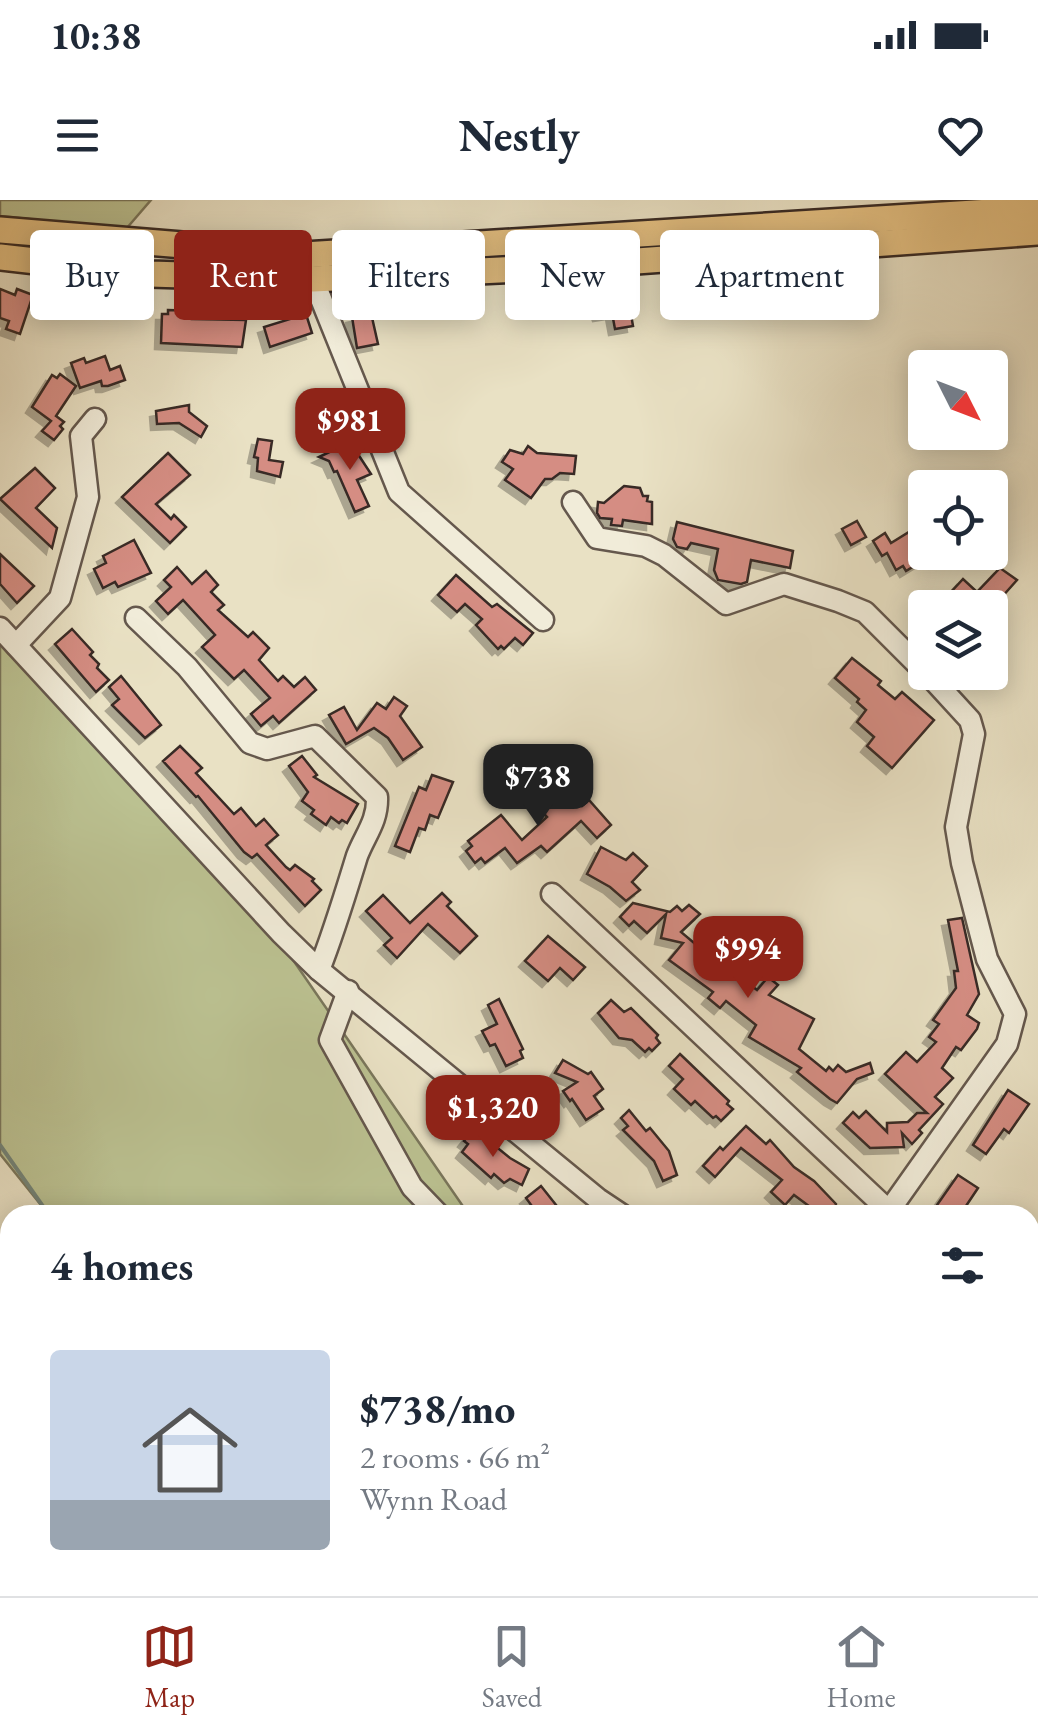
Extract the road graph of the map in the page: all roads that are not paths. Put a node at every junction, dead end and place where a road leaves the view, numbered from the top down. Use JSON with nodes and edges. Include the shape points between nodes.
{"nodes":[{"id":1,"x":1038,"y":208,"type":"edge"},
{"id":2,"x":0,"y":230,"type":"edge"},
{"id":3,"x":878,"y":230,"type":"edge"},
{"id":4,"x":879,"y":232,"type":"edge"},
{"id":5,"x":1038,"y":232,"type":"edge"},
{"id":6,"x":660,"y":241,"type":"edge"},
{"id":7,"x":660,"y":255,"type":"edge"},
{"id":8,"x":0,"y":258,"type":"edge"},
{"id":9,"x":314,"y":279,"type":"junction"},
{"id":10,"x":95,"y":419,"type":"dead end"},
{"id":11,"x":573,"y":502,"type":"dead end"},
{"id":12,"x":136,"y":618,"type":"dead end"},
{"id":13,"x":543,"y":620,"type":"dead end"},
{"id":14,"x":0,"y":628,"type":"edge"},
{"id":15,"x":16,"y":645,"type":"junction"},
{"id":16,"x":908,"y":655,"type":"edge"},
{"id":17,"x":942,"y":690,"type":"edge"},
{"id":18,"x":552,"y":894,"type":"dead end"},
{"id":19,"x":319,"y":970,"type":"junction"},
{"id":20,"x":348,"y":991,"type":"junction"},
{"id":21,"x":429,"y":1205,"type":"edge"},
{"id":22,"x":607,"y":1205,"type":"edge"},
{"id":23,"x":879,"y":1205,"type":"edge"},
{"id":24,"x":893,"y":1205,"type":"edge"}],
"edges":[{"from":1,"to":3,"type":"main road"},
{"from":2,"to":6,"type":"main road","via":[[304,256]]},
{"from":4,"to":5,"type":"main road"},
{"from":7,"to":9,"type":"main road"},
{"from":8,"to":9,"type":"main road","via":[[150,274]]},
{"from":9,"to":13,"type":"street","via":[[400,492]]},
{"from":10,"to":15,"type":"street","via":[[81,436],[88,497],[60,598]]},
{"from":11,"to":16,"type":"street","via":[[597,538],[646,546],[726,604],[784,584],[864,612]]},
{"from":12,"to":19,"type":"street","via":[[250,743],[267,749],[315,736],[376,797],[377,814]]},
{"from":14,"to":15,"type":"street"},
{"from":15,"to":19,"type":"street"},
{"from":17,"to":24,"type":"street","via":[[974,734],[956,827],[987,960],[1015,1014],[1007,1044]]},
{"from":18,"to":23,"type":"street"},
{"from":19,"to":20,"type":"street"},
{"from":20,"to":21,"type":"street","via":[[330,1040],[412,1187]]},
{"from":20,"to":22,"type":"street"}]}
